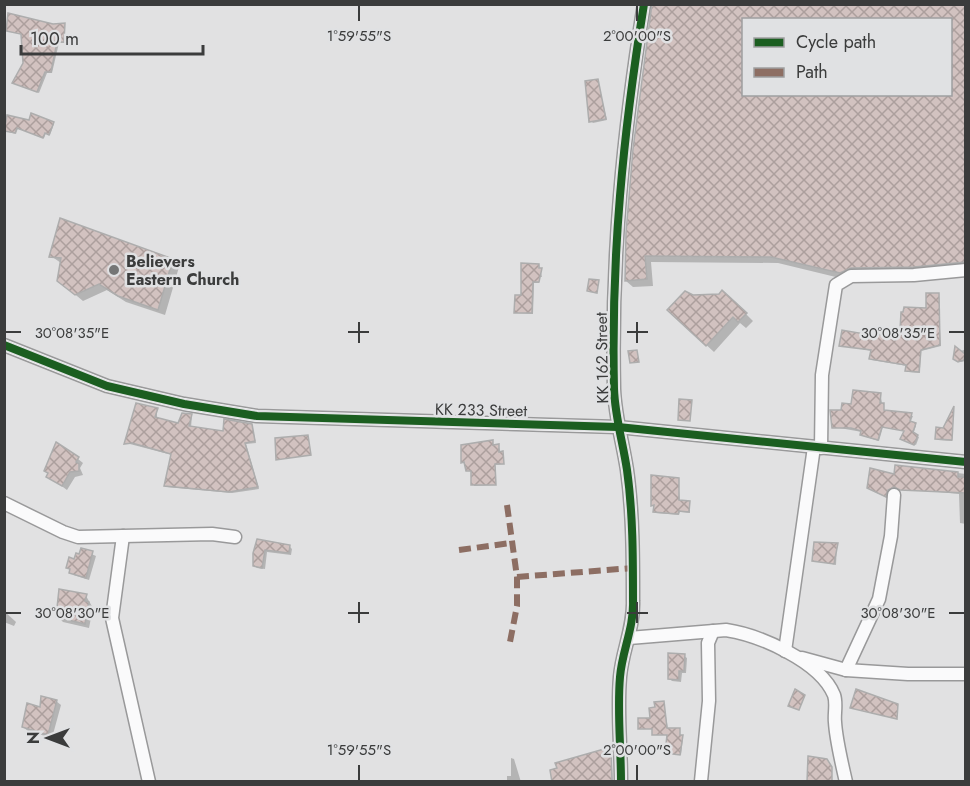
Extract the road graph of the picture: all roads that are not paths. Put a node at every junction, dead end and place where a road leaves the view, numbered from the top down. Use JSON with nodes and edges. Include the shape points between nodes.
{"nodes":[{"id":1,"x":644,"y":4,"type":"edge"},
{"id":2,"x":966,"y":270,"type":"edge"},
{"id":3,"x":4,"y":345,"type":"edge"},
{"id":4,"x":618,"y":427,"type":"junction"},
{"id":5,"x":818,"y":448,"type":"junction"},
{"id":6,"x":966,"y":462,"type":"edge"},
{"id":7,"x":894,"y":495,"type":"dead end"},
{"id":8,"x":4,"y":503,"type":"edge"},
{"id":9,"x":123,"y":536,"type":"junction"},
{"id":10,"x":235,"y":537,"type":"dead end"},
{"id":11,"x":713,"y":631,"type":"junction"},
{"id":12,"x":629,"y":638,"type":"junction"},
{"id":13,"x":785,"y":651,"type":"junction"},
{"id":14,"x":798,"y":657,"type":"junction"},
{"id":15,"x":846,"y":670,"type":"junction"},
{"id":16,"x":966,"y":674,"type":"edge"},
{"id":17,"x":701,"y":781,"type":"edge"},
{"id":18,"x":149,"y":782,"type":"edge"},
{"id":19,"x":621,"y":782,"type":"edge"},
{"id":20,"x":846,"y":782,"type":"edge"}],
"edges":[{"from":1,"to":4,"type":"street","name":"KK 162 Street","via":[[628,101],[620,186],[613,310]]},
{"from":2,"to":5,"type":"street","via":[[851,276],[836,285],[822,375]]},
{"from":3,"to":4,"type":"street","name":"KK 233 Street","via":[[107,386],[257,416]]},
{"from":4,"to":5,"type":"street","name":"KK 233 Street"},
{"from":4,"to":12,"type":"street","name":"KK 162 Street","via":[[627,468],[632,525],[634,605]]},
{"from":5,"to":6,"type":"street","name":"KK 233 Street"},
{"from":5,"to":13,"type":"street"},
{"from":7,"to":15,"type":"street","via":[[879,599]]},
{"from":8,"to":9,"type":"street","via":[[68,534],[94,538]]},
{"from":9,"to":10,"type":"street"},
{"from":9,"to":18,"type":"street","via":[[112,618]]},
{"from":11,"to":12,"type":"street"},
{"from":11,"to":13,"type":"street","via":[[740,632]]},
{"from":11,"to":17,"type":"street","via":[[708,643],[709,701]]},
{"from":12,"to":19,"type":"street","name":"KK 162 Street","via":[[620,675]]},
{"from":13,"to":14,"type":"street"},
{"from":14,"to":15,"type":"street"},
{"from":14,"to":20,"type":"street","via":[[825,680],[835,696],[835,723]]},
{"from":15,"to":16,"type":"street"}]}
